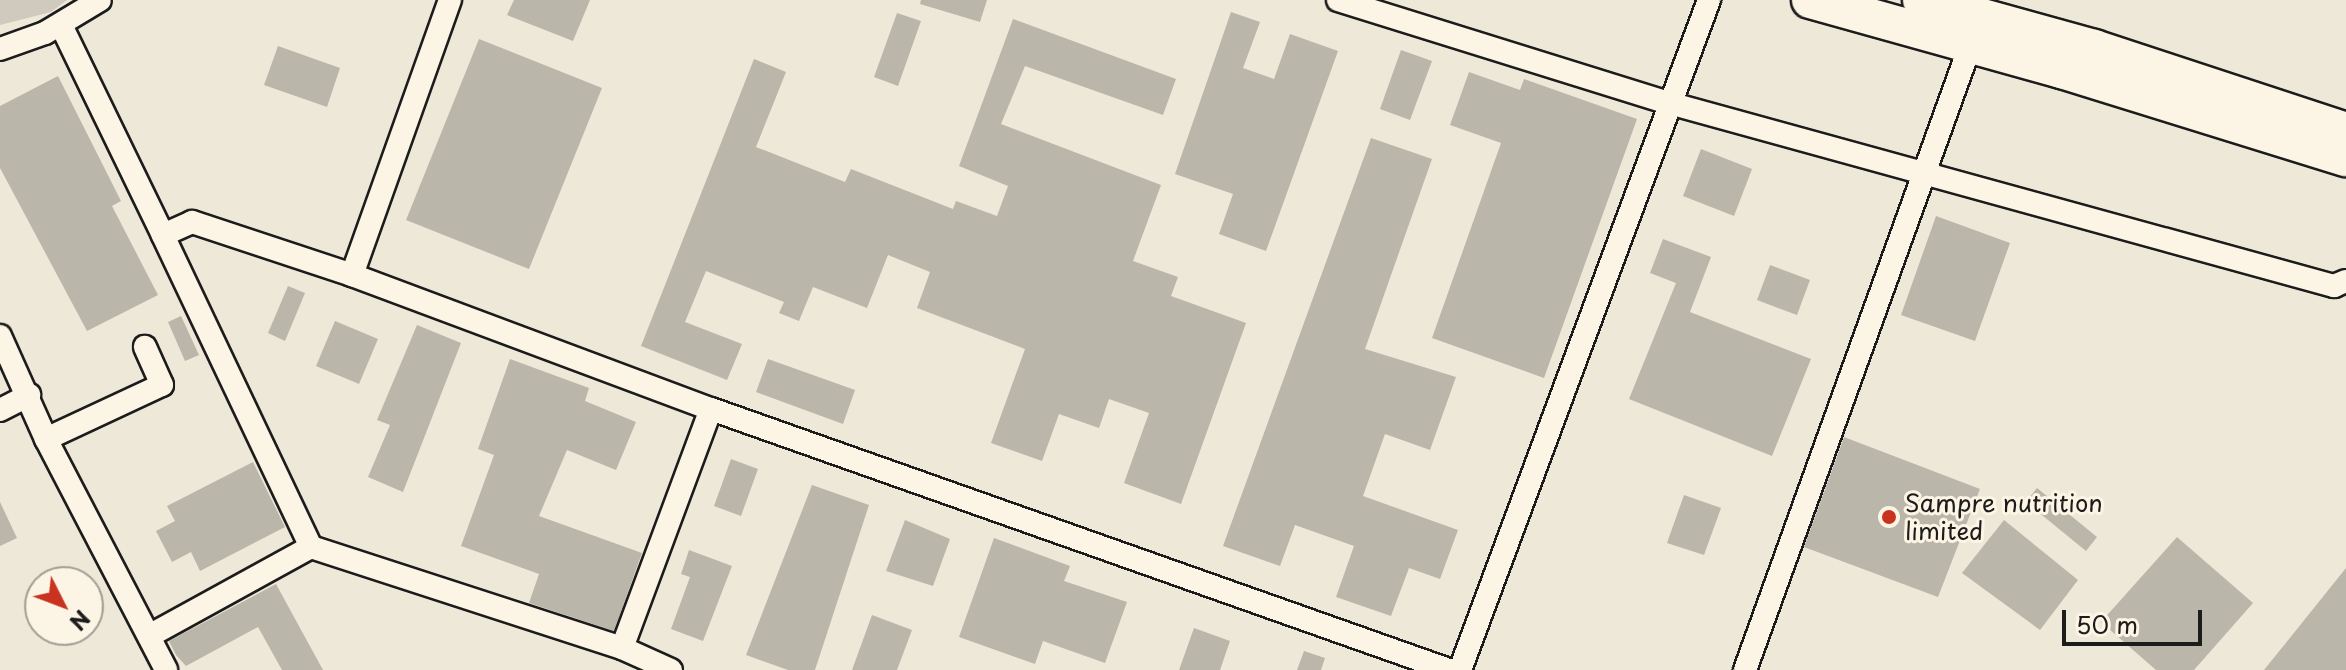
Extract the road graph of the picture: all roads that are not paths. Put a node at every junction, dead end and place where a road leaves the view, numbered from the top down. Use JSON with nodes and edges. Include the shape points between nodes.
{"nodes":[{"id":1,"x":100,"y":0,"type":"edge"},
{"id":2,"x":450,"y":0,"type":"edge"},
{"id":3,"x":1338,"y":0,"type":"edge"},
{"id":4,"x":1709,"y":0,"type":"edge"},
{"id":5,"x":1810,"y":0,"type":"edge"},
{"id":6,"x":1921,"y":0,"type":"edge"},
{"id":7,"x":61,"y":25,"type":"junction"},
{"id":8,"x":1970,"y":46,"type":"junction"},
{"id":9,"x":0,"y":49,"type":"edge"},
{"id":10,"x":1669,"y":103,"type":"junction"},
{"id":11,"x":2346,"y":131,"type":"edge"},
{"id":12,"x":2346,"y":158,"type":"edge"},
{"id":13,"x":1927,"y":172,"type":"junction"},
{"id":14,"x":163,"y":235,"type":"junction"},
{"id":15,"x":352,"y":275,"type":"junction"},
{"id":16,"x":2346,"y":281,"type":"edge"},
{"id":17,"x":0,"y":336,"type":"edge"},
{"id":18,"x":145,"y":347,"type":"dead end"},
{"id":19,"x":29,"y":395,"type":"junction"},
{"id":20,"x":711,"y":409,"type":"junction"},
{"id":21,"x":0,"y":410,"type":"edge"},
{"id":22,"x":46,"y":439,"type":"junction"},
{"id":23,"x":311,"y":547,"type":"junction"},
{"id":24,"x":149,"y":636,"type":"junction"},
{"id":25,"x":622,"y":648,"type":"junction"},
{"id":26,"x":166,"y":670,"type":"edge"},
{"id":27,"x":671,"y":670,"type":"edge"},
{"id":28,"x":1449,"y":670,"type":"edge"},
{"id":29,"x":1460,"y":670,"type":"edge"},
{"id":30,"x":1745,"y":670,"type":"edge"}],
"edges":[{"from":1,"to":7,"type":"street"},
{"from":2,"to":15,"type":"street"},
{"from":3,"to":10,"type":"street"},
{"from":4,"to":10,"type":"street"},
{"from":5,"to":8,"type":"highway"},
{"from":6,"to":11,"type":"highway","via":[[2094,48]]},
{"from":7,"to":9,"type":"street"},
{"from":7,"to":14,"type":"street"},
{"from":8,"to":12,"type":"highway"},
{"from":8,"to":13,"type":"street"},
{"from":10,"to":13,"type":"street"},
{"from":10,"to":29,"type":"street"},
{"from":13,"to":16,"type":"street","via":[[2334,286]]},
{"from":13,"to":30,"type":"street"},
{"from":14,"to":15,"type":"street","via":[[192,222]]},
{"from":14,"to":23,"type":"street"},
{"from":15,"to":20,"type":"street"},
{"from":17,"to":19,"type":"street"},
{"from":18,"to":22,"type":"street","via":[[162,385]]},
{"from":19,"to":21,"type":"street"},
{"from":19,"to":22,"type":"street"},
{"from":20,"to":25,"type":"street"},
{"from":20,"to":28,"type":"street"},
{"from":22,"to":24,"type":"street"},
{"from":23,"to":24,"type":"street"},
{"from":23,"to":25,"type":"street"},
{"from":24,"to":26,"type":"street"},
{"from":25,"to":27,"type":"street"}]}
